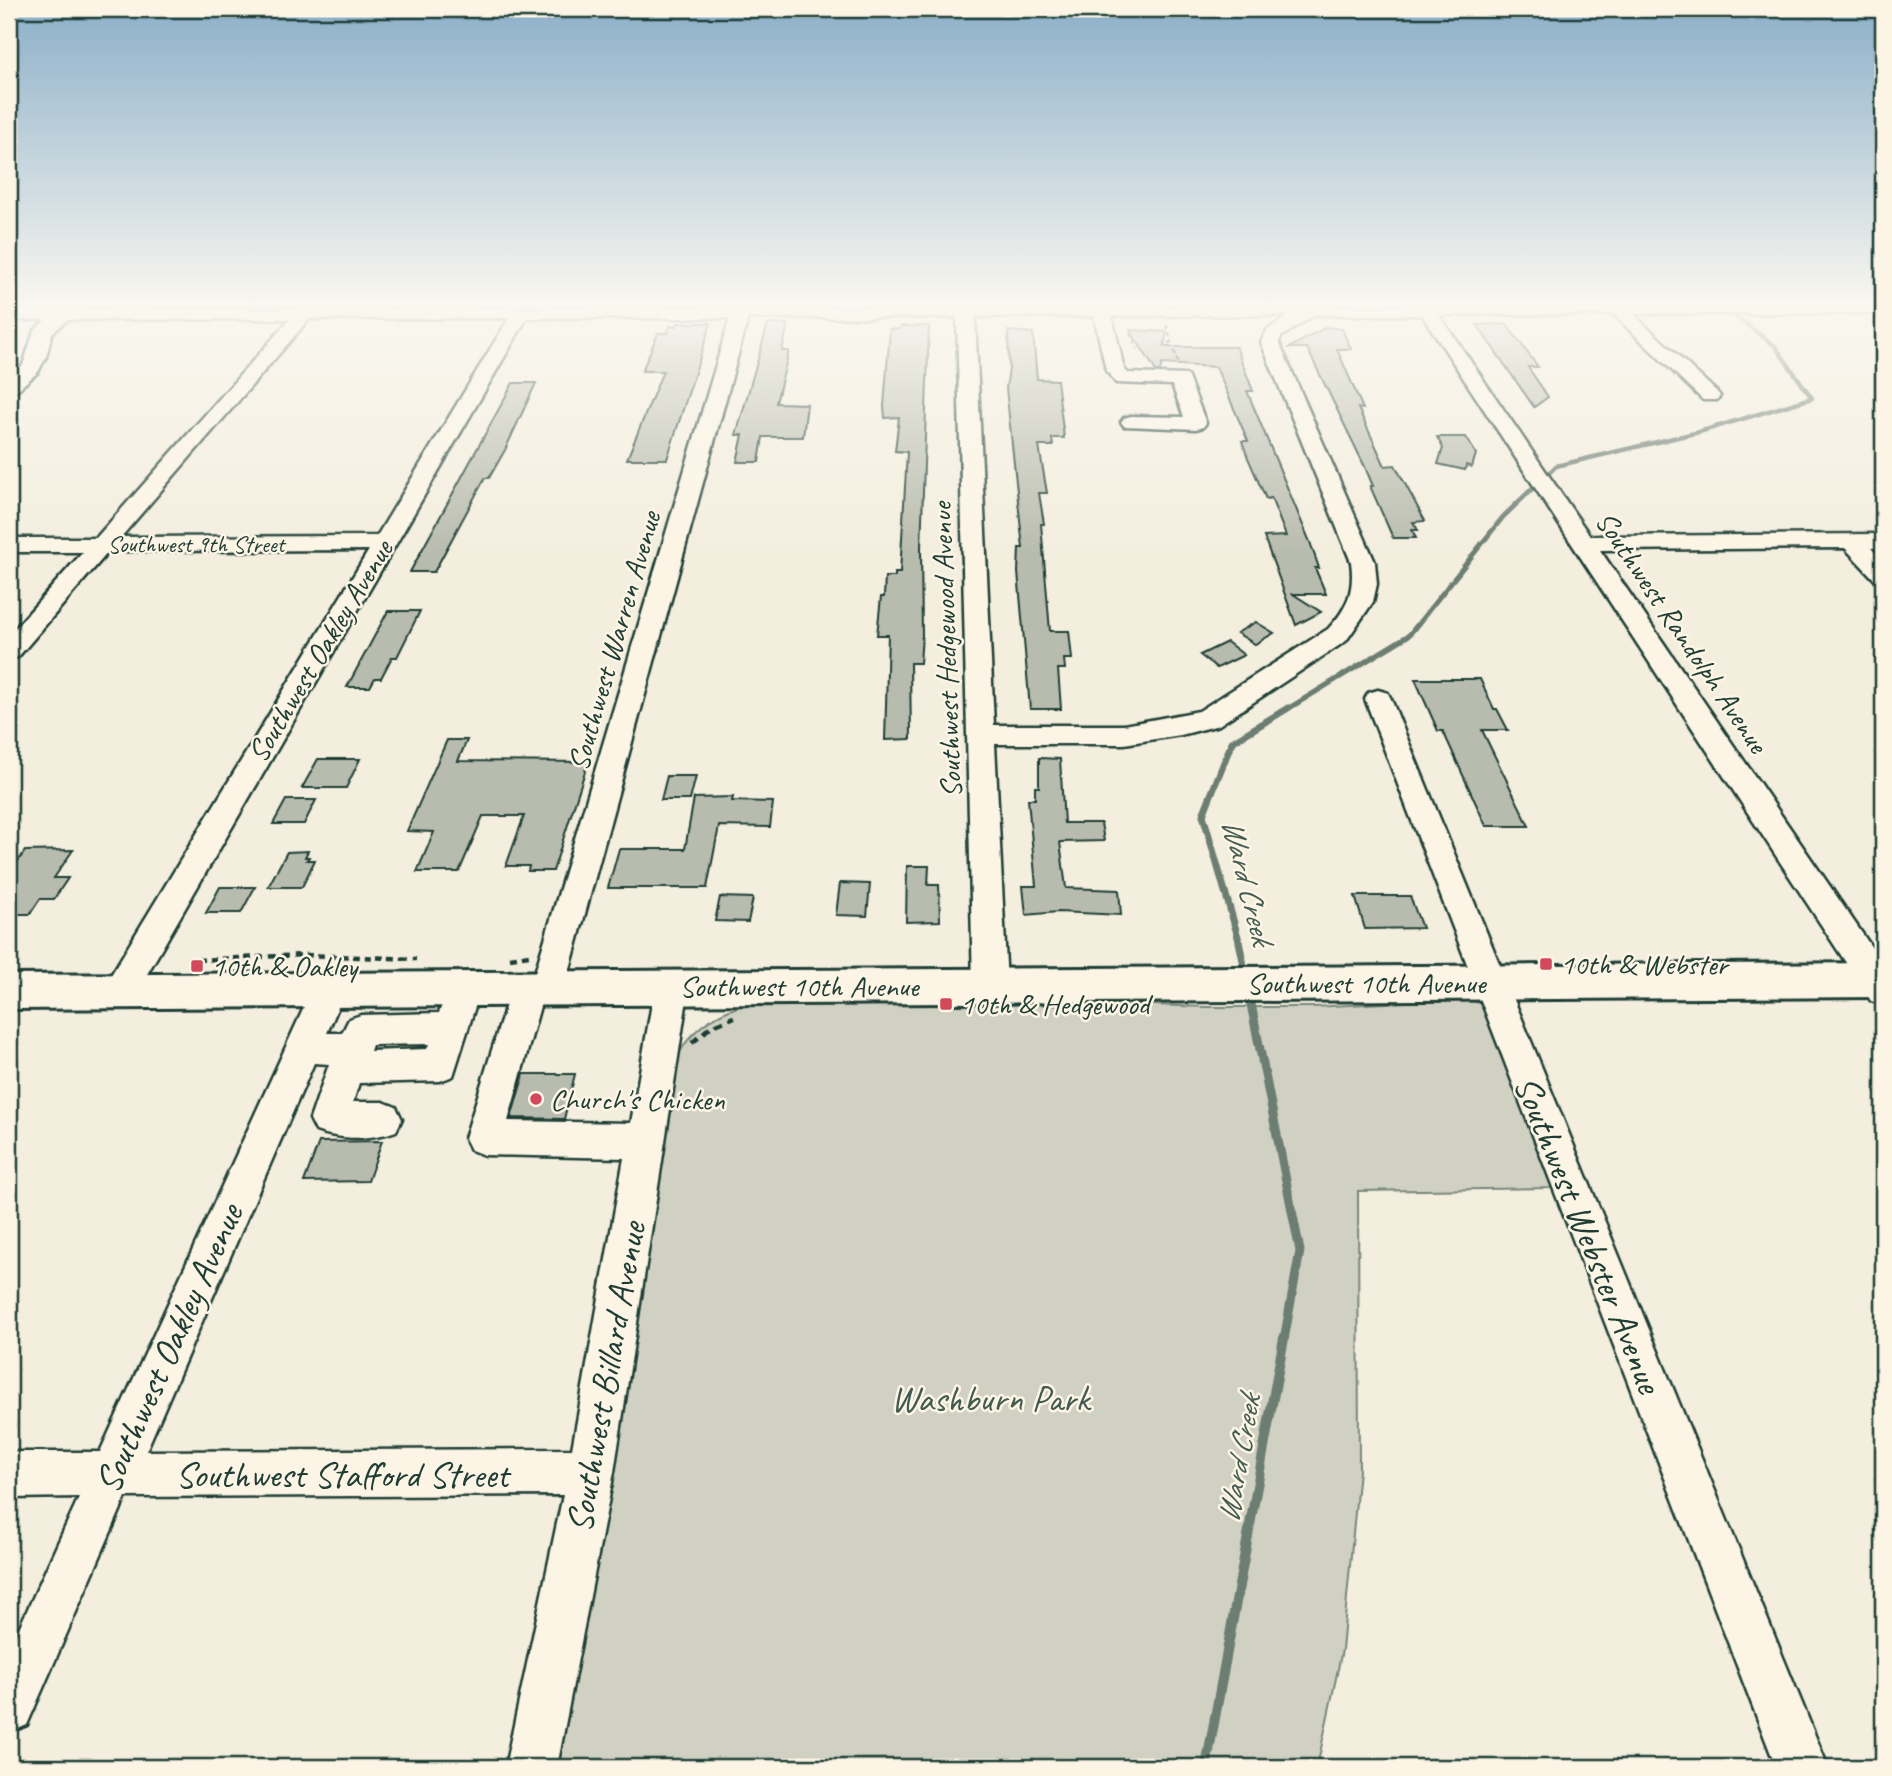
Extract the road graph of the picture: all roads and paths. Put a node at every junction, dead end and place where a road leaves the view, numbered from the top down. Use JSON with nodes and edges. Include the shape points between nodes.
{"nodes":[{"id":1,"x":240,"y":388,"type":"edge"},
{"id":2,"x":476,"y":388,"type":"edge"},
{"id":3,"x":718,"y":388,"type":"edge"},
{"id":4,"x":962,"y":388,"type":"edge"},
{"id":5,"x":1183,"y":388,"type":"edge"},
{"id":6,"x":1289,"y":388,"type":"edge"},
{"id":7,"x":1483,"y":388,"type":"edge"},
{"id":8,"x":1701,"y":388,"type":"edge"},
{"id":9,"x":1186,"y":396,"type":"junction"},
{"id":10,"x":1710,"y":396,"type":"dead end"},
{"id":11,"x":1126,"y":397,"type":"dead end"},
{"id":12,"x":1131,"y":422,"type":"dead end"},
{"id":13,"x":1851,"y":541,"type":"junction"},
{"id":14,"x":1883,"y":541,"type":"edge"},
{"id":15,"x":384,"y":543,"type":"junction"},
{"id":16,"x":1582,"y":543,"type":"junction"},
{"id":17,"x":9,"y":545,"type":"edge"},
{"id":18,"x":102,"y":545,"type":"junction"},
{"id":19,"x":1883,"y":575,"type":"edge"},
{"id":20,"x":9,"y":651,"type":"edge"},
{"id":21,"x":1378,"y":699,"type":"dead end"},
{"id":22,"x":981,"y":734,"type":"junction"},
{"id":23,"x":1489,"y":984,"type":"junction"},
{"id":24,"x":1881,"y":984,"type":"edge"},
{"id":25,"x":990,"y":985,"type":"junction"},
{"id":26,"x":672,"y":986,"type":"junction"},
{"id":27,"x":464,"y":988,"type":"junction"},
{"id":28,"x":538,"y":988,"type":"junction"},
{"id":29,"x":329,"y":989,"type":"junction"},
{"id":30,"x":120,"y":990,"type":"junction"},
{"id":31,"x":9,"y":992,"type":"edge"},
{"id":32,"x":302,"y":1047,"type":"junction"},
{"id":33,"x":350,"y":1058,"type":"junction"},
{"id":34,"x":383,"y":1119,"type":"dead end"},
{"id":35,"x":646,"y":1141,"type":"junction"},
{"id":36,"x":591,"y":1472,"type":"junction"},
{"id":37,"x":9,"y":1475,"type":"edge"},
{"id":38,"x":112,"y":1475,"type":"junction"},
{"id":39,"x":9,"y":1707,"type":"edge"},
{"id":40,"x":531,"y":1767,"type":"edge"},
{"id":41,"x":1802,"y":1767,"type":"edge"}],
"edges":[{"from":1,"to":18,"type":"street"},
{"from":2,"to":15,"type":"street","name":"Southwest Oakley Avenue"},
{"from":3,"to":28,"type":"street","name":"Southwest Warren Avenue"},
{"from":4,"to":22,"type":"street","name":"Southwest Hedgewood Avenue"},
{"from":5,"to":9,"type":"street"},
{"from":6,"to":22,"type":"street","via":[[1367,579],[1352,619],[1338,635],[1209,718],[1187,725],[1134,736]]},
{"from":7,"to":16,"type":"street","name":"Southwest Randolph Avenue"},
{"from":8,"to":10,"type":"street"},
{"from":9,"to":11,"type":"street"},
{"from":9,"to":12,"type":"street","via":[[1196,423]]},
{"from":13,"to":14,"type":"street"},
{"from":13,"to":16,"type":"street"},
{"from":13,"to":19,"type":"street"},
{"from":15,"to":18,"type":"street","name":"Southwest 9th Street"},
{"from":15,"to":30,"type":"street","name":"Southwest Oakley Avenue"},
{"from":16,"to":24,"type":"street","name":"Southwest Randolph Avenue"},
{"from":17,"to":18,"type":"street","name":"Southwest 9th Street"},
{"from":18,"to":20,"type":"street"},
{"from":21,"to":23,"type":"street","name":"Southwest Webster Avenue"},
{"from":22,"to":25,"type":"street","name":"Southwest Hedgewood Avenue"},
{"from":23,"to":24,"type":"main road","name":"Southwest 10th Avenue"},
{"from":23,"to":25,"type":"main road","name":"Southwest 10th Avenue"},
{"from":23,"to":41,"type":"street","name":"Southwest Webster Avenue"},
{"from":25,"to":26,"type":"main road","name":"Southwest 10th Avenue"},
{"from":26,"to":28,"type":"main road","name":"Southwest 10th Avenue"},
{"from":26,"to":35,"type":"street","name":"Southwest Billard Avenue"},
{"from":27,"to":28,"type":"main road","name":"Southwest 10th Avenue"},
{"from":27,"to":29,"type":"main road","name":"Southwest 10th Avenue"},
{"from":27,"to":33,"type":"street","via":[[440,1065]]},
{"from":28,"to":35,"type":"street","name":"Southwest Warren Avenue","via":[[484,1138]]},
{"from":29,"to":30,"type":"main road","name":"Southwest 10th Avenue"},
{"from":29,"to":32,"type":"street","name":"Southwest Oakley Avenue"},
{"from":30,"to":31,"type":"main road","name":"Southwest 10th Avenue"},
{"from":32,"to":33,"type":"street"},
{"from":32,"to":38,"type":"street","name":"Southwest Oakley Avenue"},
{"from":33,"to":34,"type":"street","via":[[329,1119]]},
{"from":35,"to":36,"type":"street","name":"Southwest Billard Avenue"},
{"from":36,"to":38,"type":"street","name":"Southwest Stafford Street"},
{"from":36,"to":40,"type":"street","name":"Southwest Billard Avenue"},
{"from":37,"to":38,"type":"street","name":"Southwest Stafford Street"},
{"from":38,"to":39,"type":"street","name":"Southwest Oakley Avenue"}]}
